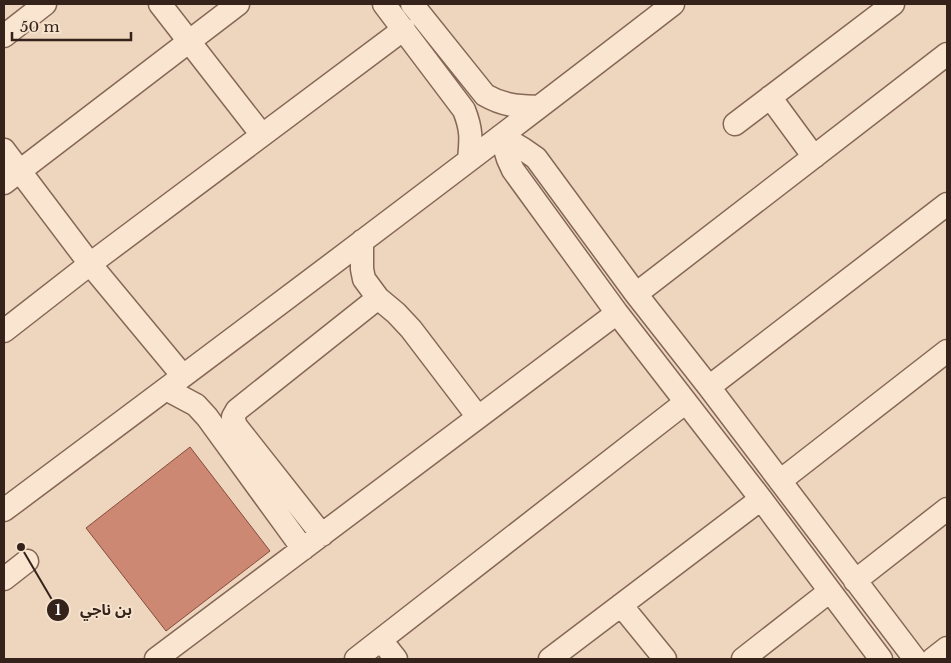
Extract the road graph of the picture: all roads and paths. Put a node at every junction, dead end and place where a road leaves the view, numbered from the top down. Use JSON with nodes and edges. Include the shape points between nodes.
{"nodes":[{"id":1,"x":45,"y":4,"type":"edge"},
{"id":2,"x":160,"y":4,"type":"edge"},
{"id":3,"x":238,"y":4,"type":"edge"},
{"id":4,"x":384,"y":4,"type":"edge"},
{"id":5,"x":672,"y":4,"type":"edge"},
{"id":6,"x":893,"y":4,"type":"edge"},
{"id":7,"x":420,"y":6,"type":"edge"},
{"id":8,"x":404,"y":29,"type":"junction"},
{"id":9,"x":4,"y":36,"type":"edge"},
{"id":10,"x":189,"y":41,"type":"junction"},
{"id":11,"x":947,"y":54,"type":"edge"},
{"id":12,"x":770,"y":97,"type":"junction"},
{"id":13,"x":539,"y":107,"type":"junction"},
{"id":14,"x":735,"y":124,"type":"dead end"},
{"id":15,"x":262,"y":135,"type":"junction"},
{"id":16,"x":501,"y":136,"type":"junction"},
{"id":17,"x":4,"y":150,"type":"edge"},
{"id":18,"x":814,"y":157,"type":"junction"},
{"id":19,"x":469,"y":160,"type":"junction"},
{"id":20,"x":12,"y":177,"type":"edge"},
{"id":21,"x":947,"y":204,"type":"edge"},
{"id":22,"x":362,"y":241,"type":"junction"},
{"id":23,"x":90,"y":264,"type":"junction"},
{"id":24,"x":636,"y":294,"type":"junction"},
{"id":25,"x":378,"y":298,"type":"junction"},
{"id":26,"x":617,"y":312,"type":"junction"},
{"id":27,"x":4,"y":331,"type":"edge"},
{"id":28,"x":947,"y":351,"type":"edge"},
{"id":29,"x":174,"y":383,"type":"junction"},
{"id":30,"x":709,"y":387,"type":"junction"},
{"id":31,"x":686,"y":402,"type":"junction"},
{"id":32,"x":478,"y":417,"type":"junction"},
{"id":33,"x":780,"y":481,"type":"junction"},
{"id":34,"x":761,"y":499,"type":"junction"},
{"id":35,"x":6,"y":503,"type":"edge"},
{"id":36,"x":947,"y":509,"type":"edge"},
{"id":37,"x":322,"y":535,"type":"junction"},
{"id":38,"x":303,"y":549,"type":"junction"},
{"id":39,"x":27,"y":561,"type":"dead end"},
{"id":40,"x":4,"y":579,"type":"edge"},
{"id":41,"x":855,"y":581,"type":"junction"},
{"id":42,"x":830,"y":591,"type":"junction"},
{"id":43,"x":621,"y":605,"type":"junction"},
{"id":44,"x":381,"y":640,"type":"junction"},
{"id":45,"x":947,"y":648,"type":"edge"},
{"id":46,"x":156,"y":659,"type":"edge"},
{"id":47,"x":356,"y":659,"type":"edge"},
{"id":48,"x":396,"y":659,"type":"edge"},
{"id":49,"x":550,"y":659,"type":"edge"},
{"id":50,"x":665,"y":659,"type":"edge"},
{"id":51,"x":743,"y":659,"type":"edge"},
{"id":52,"x":881,"y":659,"type":"edge"},
{"id":53,"x":915,"y":659,"type":"edge"},
{"id":54,"x":933,"y":659,"type":"edge"}],
"edges":[{"from":1,"to":9,"type":"street"},
{"from":2,"to":10,"type":"street"},
{"from":3,"to":10,"type":"street"},
{"from":4,"to":8,"type":"street"},
{"from":5,"to":13,"type":"street"},
{"from":6,"to":12,"type":"street"},
{"from":7,"to":13,"type":"street","via":[[485,95],[512,106]]},
{"from":8,"to":15,"type":"street"},
{"from":8,"to":19,"type":"street","via":[[464,110],[472,138]]},
{"from":10,"to":15,"type":"street"},
{"from":10,"to":20,"type":"street"},
{"from":11,"to":18,"type":"street"},
{"from":12,"to":14,"type":"street"},
{"from":12,"to":18,"type":"street"},
{"from":13,"to":16,"type":"street"},
{"from":15,"to":23,"type":"street"},
{"from":16,"to":19,"type":"street"},
{"from":16,"to":24,"type":"street","via":[[536,158]]},
{"from":16,"to":26,"type":"street","via":[[513,170]]},
{"from":17,"to":20,"type":"street"},
{"from":18,"to":24,"type":"street"},
{"from":19,"to":22,"type":"street"},
{"from":20,"to":23,"type":"street"},
{"from":21,"to":30,"type":"street"},
{"from":22,"to":25,"type":"street","via":[[364,279]]},
{"from":22,"to":29,"type":"street"},
{"from":23,"to":27,"type":"street"},
{"from":23,"to":29,"type":"street"},
{"from":24,"to":30,"type":"street"},
{"from":25,"to":32,"type":"street","via":[[411,329]]},
{"from":25,"to":37,"type":"street","via":[[237,410],[233,417],[236,426]]},
{"from":26,"to":31,"type":"street"},
{"from":26,"to":32,"type":"street"},
{"from":28,"to":33,"type":"street"},
{"from":29,"to":35,"type":"street"},
{"from":29,"to":38,"type":"street","via":[[206,417]]},
{"from":30,"to":33,"type":"street"},
{"from":31,"to":34,"type":"street"},
{"from":31,"to":44,"type":"street"},
{"from":32,"to":37,"type":"street"},
{"from":33,"to":41,"type":"street"},
{"from":34,"to":42,"type":"street"},
{"from":34,"to":43,"type":"street"},
{"from":36,"to":41,"type":"street"},
{"from":37,"to":38,"type":"street"},
{"from":38,"to":46,"type":"street"},
{"from":39,"to":40,"type":"street"},
{"from":41,"to":53,"type":"street"},
{"from":42,"to":51,"type":"street"},
{"from":42,"to":52,"type":"street"},
{"from":43,"to":49,"type":"street"},
{"from":43,"to":50,"type":"street"},
{"from":44,"to":47,"type":"street"},
{"from":44,"to":48,"type":"street"},
{"from":45,"to":54,"type":"street"}]}
